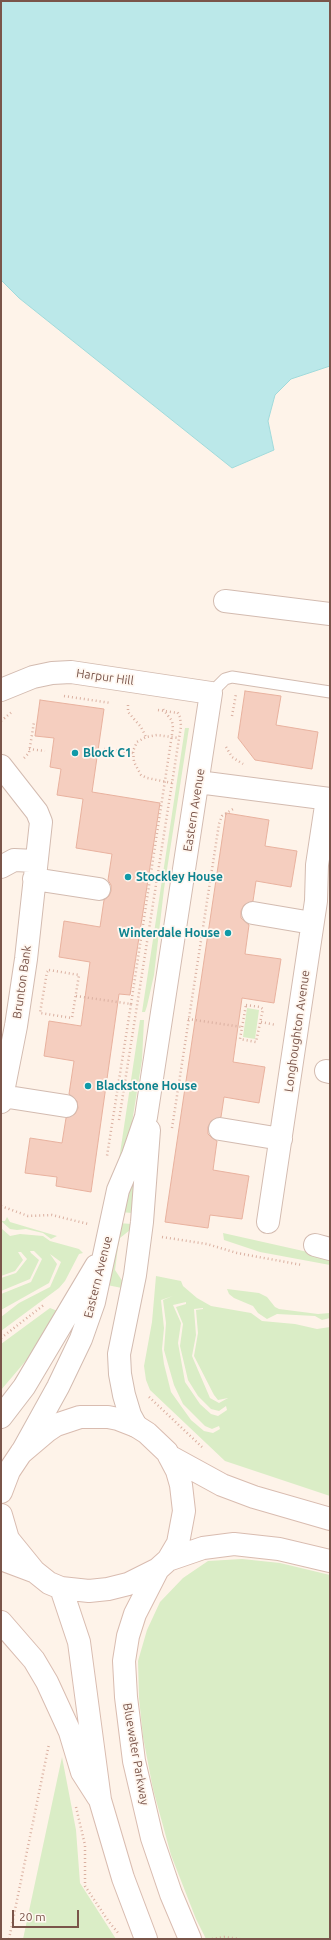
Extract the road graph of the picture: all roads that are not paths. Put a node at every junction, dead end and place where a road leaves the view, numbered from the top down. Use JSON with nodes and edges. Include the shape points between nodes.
{"nodes":[{"id":1,"x":225,"y":601,"type":"dead end"},
{"id":2,"x":330,"y":614,"type":"edge"},
{"id":3,"x":1,"y":690,"type":"edge"},
{"id":4,"x":330,"y":692,"type":"edge"},
{"id":5,"x":212,"y":693,"type":"junction"},
{"id":6,"x":4,"y":769,"type":"edge"},
{"id":7,"x":198,"y":782,"type":"junction"},
{"id":8,"x":328,"y":799,"type":"edge"},
{"id":9,"x":1,"y":867,"type":"edge"},
{"id":10,"x":35,"y":870,"type":"junction"},
{"id":11,"x":99,"y":889,"type":"dead end"},
{"id":12,"x":253,"y":913,"type":"dead end"},
{"id":13,"x":312,"y":923,"type":"junction"},
{"id":14,"x":5,"y":1056,"type":"edge"},
{"id":15,"x":2,"y":1099,"type":"edge"},
{"id":16,"x":66,"y":1106,"type":"dead end"},
{"id":17,"x":146,"y":1117,"type":"junction"},
{"id":18,"x":220,"y":1129,"type":"dead end"},
{"id":19,"x":281,"y":1139,"type":"junction"},
{"id":20,"x":268,"y":1222,"type":"dead end"},
{"id":21,"x":104,"y":1253,"type":"junction"},
{"id":22,"x":1,"y":1417,"type":"edge"},
{"id":23,"x":136,"y":1426,"type":"junction"},
{"id":24,"x":21,"y":1453,"type":"junction"},
{"id":25,"x":169,"y":1456,"type":"junction"},
{"id":26,"x":1,"y":1461,"type":"edge"},
{"id":27,"x":1,"y":1492,"type":"edge"},
{"id":28,"x":1,"y":1515,"type":"edge"},
{"id":29,"x":330,"y":1519,"type":"edge"},
{"id":30,"x":1,"y":1559,"type":"edge"},
{"id":31,"x":330,"y":1561,"type":"edge"},
{"id":32,"x":163,"y":1565,"type":"junction"},
{"id":33,"x":34,"y":1571,"type":"junction"},
{"id":34,"x":61,"y":1588,"type":"junction"},
{"id":35,"x":1,"y":1622,"type":"edge"},
{"id":36,"x":100,"y":1800,"type":"junction"},
{"id":37,"x":146,"y":1939,"type":"edge"},
{"id":38,"x":190,"y":1939,"type":"edge"}],
"edges":[{"from":1,"to":2,"type":"street"},
{"from":3,"to":5,"type":"street","name":"Harpur Hill","via":[[26,679],[74,673]]},
{"from":4,"to":5,"type":"lane","via":[[239,677],[227,678]]},
{"from":5,"to":7,"type":"street","name":"Eastern Avenue"},
{"from":6,"to":10,"type":"street","name":"Brunton Bank","via":[[32,804],[40,819]]},
{"from":7,"to":8,"type":"street","name":"Longhoughton Avenue"},
{"from":7,"to":17,"type":"street","name":"Eastern Avenue"},
{"from":8,"to":13,"type":"street","name":"Longhoughton Avenue","via":[[317,865],[316,901]]},
{"from":9,"to":10,"type":"street","via":[[14,860]]},
{"from":10,"to":11,"type":"street"},
{"from":10,"to":14,"type":"street","name":"Brunton Bank","via":[[26,959]]},
{"from":12,"to":13,"type":"street"},
{"from":13,"to":19,"type":"street","name":"Longhoughton Avenue"},
{"from":14,"to":15,"type":"street","name":"Brunton Bank"},
{"from":15,"to":16,"type":"street"},
{"from":17,"to":21,"type":"street","name":"Eastern Avenue","via":[[118,1190]]},
{"from":17,"to":23,"type":"street","name":"Eastern Avenue","via":[[150,1133],[142,1222],[135,1275],[119,1354],[124,1395]]},
{"from":18,"to":19,"type":"street"},
{"from":19,"to":20,"type":"street","name":"Longhoughton Avenue"},
{"from":21,"to":22,"type":"street","via":[[24,1387]]},
{"from":21,"to":24,"type":"street","name":"Eastern Avenue","via":[[94,1302],[81,1339]]},
{"from":23,"to":24,"type":"street","via":[[114,1418],[80,1417],[52,1428]]},
{"from":23,"to":25,"type":"street","via":[[147,1433]]},
{"from":24,"to":26,"type":"street"},
{"from":24,"to":27,"type":"street","via":[[9,1471]]},
{"from":25,"to":29,"type":"street","via":[[222,1485]]},
{"from":25,"to":32,"type":"street","name":"Bluewater Parkway","via":[[181,1485],[184,1511],[178,1543]]},
{"from":28,"to":33,"type":"street","via":[[8,1539]]},
{"from":30,"to":33,"type":"street"},
{"from":31,"to":32,"type":"street","via":[[279,1549],[234,1544],[203,1548]]},
{"from":32,"to":34,"type":"street","via":[[139,1580],[108,1589],[89,1591]]},
{"from":32,"to":38,"type":"street","name":"Bluewater Parkway","via":[[135,1614],[128,1636],[124,1661],[126,1696],[134,1762],[152,1838]]},
{"from":33,"to":34,"type":"street","via":[[49,1583]]},
{"from":34,"to":36,"type":"street","via":[[79,1642]]},
{"from":35,"to":36,"type":"street","via":[[34,1660],[48,1682],[70,1732],[82,1772]]},
{"from":36,"to":37,"type":"street","via":[[123,1878]]}]}
